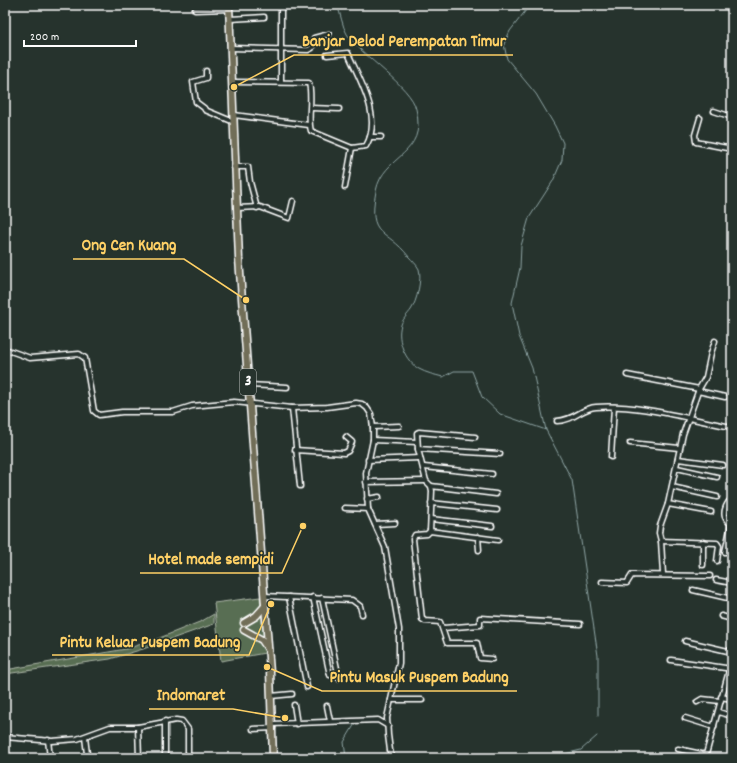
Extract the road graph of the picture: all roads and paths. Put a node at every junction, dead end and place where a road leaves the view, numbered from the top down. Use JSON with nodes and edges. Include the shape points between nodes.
{"nodes":[{"id":1,"x":281,"y":5,"type":"edge"},
{"id":2,"x":229,"y":7,"type":"edge"},
{"id":3,"x":195,"y":10,"type":"dead end"},
{"id":4,"x":264,"y":17,"type":"dead end"},
{"id":5,"x":230,"y":19,"type":"junction"},
{"id":6,"x":329,"y":34,"type":"dead end"},
{"id":7,"x":231,"y":48,"type":"junction"},
{"id":8,"x":281,"y":49,"type":"junction"},
{"id":9,"x":327,"y":55,"type":"dead end"},
{"id":10,"x":206,"y":71,"type":"dead end"},
{"id":11,"x":232,"y":82,"type":"junction"},
{"id":12,"x":281,"y":82,"type":"junction"},
{"id":13,"x":311,"y":108,"type":"junction"},
{"id":14,"x":339,"y":108,"type":"dead end"},
{"id":15,"x":714,"y":111,"type":"dead end"},
{"id":16,"x":234,"y":115,"type":"junction"},
{"id":17,"x":732,"y":117,"type":"edge"},
{"id":18,"x":700,"y":118,"type":"dead end"},
{"id":19,"x":234,"y":122,"type":"junction"},
{"id":20,"x":310,"y":125,"type":"junction"},
{"id":21,"x":370,"y":137,"type":"junction"},
{"id":22,"x":381,"y":137,"type":"dead end"},
{"id":23,"x":352,"y":148,"type":"junction"},
{"id":24,"x":732,"y":149,"type":"edge"},
{"id":25,"x":234,"y":167,"type":"junction"},
{"id":26,"x":345,"y":187,"type":"dead end"},
{"id":27,"x":292,"y":201,"type":"dead end"},
{"id":28,"x":237,"y":208,"type":"junction"},
{"id":29,"x":257,"y":208,"type":"junction"},
{"id":30,"x":715,"y":341,"type":"dead end"},
{"id":31,"x":5,"y":349,"type":"edge"},
{"id":32,"x":627,"y":375,"type":"dead end"},
{"id":33,"x":249,"y":385,"type":"junction"},
{"id":34,"x":287,"y":387,"type":"dead end"},
{"id":35,"x":699,"y":390,"type":"junction"},
{"id":36,"x":725,"y":397,"type":"dead end"},
{"id":37,"x":250,"y":404,"type":"junction"},
{"id":38,"x":614,"y":407,"type":"junction"},
{"id":39,"x":292,"y":408,"type":"junction"},
{"id":40,"x":688,"y":418,"type":"junction"},
{"id":41,"x":557,"y":421,"type":"dead end"},
{"id":42,"x":399,"y":426,"type":"dead end"},
{"id":43,"x":373,"y":427,"type":"junction"},
{"id":44,"x":732,"y":427,"type":"edge"},
{"id":45,"x":346,"y":437,"type":"dead end"},
{"id":46,"x":476,"y":437,"type":"dead end"},
{"id":47,"x":373,"y":440,"type":"junction"},
{"id":48,"x":417,"y":442,"type":"junction"},
{"id":49,"x":630,"y":443,"type":"dead end"},
{"id":50,"x":679,"y":448,"type":"junction"},
{"id":51,"x":418,"y":449,"type":"junction"},
{"id":52,"x":295,"y":450,"type":"junction"},
{"id":53,"x":500,"y":454,"type":"dead end"},
{"id":54,"x":611,"y":457,"type":"dead end"},
{"id":55,"x":420,"y":458,"type":"junction"},
{"id":56,"x":678,"y":459,"type":"junction"},
{"id":57,"x":368,"y":460,"type":"junction"},
{"id":58,"x":723,"y":465,"type":"dead end"},
{"id":59,"x":424,"y":467,"type":"junction"},
{"id":60,"x":677,"y":468,"type":"junction"},
{"id":61,"x":492,"y":474,"type":"dead end"},
{"id":62,"x":717,"y":477,"type":"dead end"},
{"id":63,"x":426,"y":481,"type":"junction"},
{"id":64,"x":366,"y":482,"type":"junction"},
{"id":65,"x":300,"y":486,"type":"dead end"},
{"id":66,"x":431,"y":486,"type":"junction"},
{"id":67,"x":672,"y":487,"type":"junction"},
{"id":68,"x":496,"y":494,"type":"dead end"},
{"id":69,"x":379,"y":497,"type":"dead end"},
{"id":70,"x":717,"y":497,"type":"dead end"},
{"id":71,"x":367,"y":498,"type":"junction"},
{"id":72,"x":732,"y":499,"type":"edge"},
{"id":73,"x":431,"y":503,"type":"junction"},
{"id":74,"x":668,"y":504,"type":"junction"},
{"id":75,"x":345,"y":508,"type":"dead end"},
{"id":76,"x":368,"y":509,"type":"junction"},
{"id":77,"x":497,"y":510,"type":"dead end"},
{"id":78,"x":711,"y":512,"type":"dead end"},
{"id":79,"x":430,"y":519,"type":"junction"},
{"id":80,"x":395,"y":523,"type":"dead end"},
{"id":81,"x":376,"y":524,"type":"junction"},
{"id":82,"x":492,"y":526,"type":"dead end"},
{"id":83,"x":428,"y":533,"type":"junction"},
{"id":84,"x":478,"y":537,"type":"junction"},
{"id":85,"x":498,"y":540,"type":"dead end"},
{"id":86,"x":661,"y":541,"type":"junction"},
{"id":87,"x":703,"y":542,"type":"junction"},
{"id":88,"x":479,"y":550,"type":"dead end"},
{"id":89,"x":725,"y":552,"type":"dead end"},
{"id":90,"x":717,"y":561,"type":"dead end"},
{"id":91,"x":703,"y":565,"type":"dead end"},
{"id":92,"x":663,"y":574,"type":"junction"},
{"id":93,"x":710,"y":576,"type":"dead end"},
{"id":94,"x":716,"y":580,"type":"dead end"},
{"id":95,"x":602,"y":582,"type":"dead end"},
{"id":96,"x":732,"y":583,"type":"edge"},
{"id":97,"x":692,"y":590,"type":"dead end"},
{"id":98,"x":264,"y":596,"type":"junction"},
{"id":99,"x":289,"y":596,"type":"junction"},
{"id":100,"x":313,"y":597,"type":"junction"},
{"id":101,"x":322,"y":598,"type":"junction"},
{"id":102,"x":732,"y":599,"type":"edge"},
{"id":103,"x":265,"y":606,"type":"junction"},
{"id":104,"x":362,"y":614,"type":"dead end"},
{"id":105,"x":722,"y":616,"type":"dead end"},
{"id":106,"x":732,"y":619,"type":"edge"},
{"id":107,"x":244,"y":623,"type":"dead end"},
{"id":108,"x":580,"y":624,"type":"dead end"},
{"id":109,"x":443,"y":628,"type":"junction"},
{"id":110,"x":244,"y":630,"type":"dead end"},
{"id":111,"x":685,"y":641,"type":"dead end"},
{"id":112,"x":269,"y":650,"type":"junction"},
{"id":113,"x":732,"y":652,"type":"edge"},
{"id":114,"x":492,"y":659,"type":"dead end"},
{"id":115,"x":670,"y":660,"type":"dead end"},
{"id":116,"x":732,"y":660,"type":"edge"},
{"id":117,"x":730,"y":669,"type":"edge"},
{"id":118,"x":330,"y":675,"type":"dead end"},
{"id":119,"x":339,"y":678,"type":"dead end"},
{"id":120,"x":307,"y":687,"type":"dead end"},
{"id":121,"x":292,"y":694,"type":"dead end"},
{"id":122,"x":271,"y":696,"type":"junction"},
{"id":123,"x":720,"y":699,"type":"junction"},
{"id":124,"x":732,"y":699,"type":"edge"},
{"id":125,"x":391,"y":700,"type":"junction"},
{"id":126,"x":422,"y":700,"type":"dead end"},
{"id":127,"x":697,"y":702,"type":"dead end"},
{"id":128,"x":294,"y":705,"type":"dead end"},
{"id":129,"x":327,"y":706,"type":"dead end"},
{"id":130,"x":718,"y":712,"type":"junction"},
{"id":131,"x":732,"y":716,"type":"edge"},
{"id":132,"x":685,"y":718,"type":"dead end"},
{"id":133,"x":165,"y":721,"type":"junction"},
{"id":134,"x":330,"y":721,"type":"junction"},
{"id":135,"x":297,"y":724,"type":"junction"},
{"id":136,"x":272,"y":726,"type":"junction"},
{"id":137,"x":388,"y":726,"type":"junction"},
{"id":138,"x":138,"y":727,"type":"junction"},
{"id":139,"x":714,"y":727,"type":"junction"},
{"id":140,"x":253,"y":729,"type":"dead end"},
{"id":141,"x":85,"y":736,"type":"junction"},
{"id":142,"x":5,"y":737,"type":"edge"},
{"id":143,"x":48,"y":740,"type":"junction"},
{"id":144,"x":678,"y":749,"type":"dead end"},
{"id":145,"x":87,"y":754,"type":"dead end"},
{"id":146,"x":706,"y":756,"type":"edge"},
{"id":147,"x":391,"y":757,"type":"edge"},
{"id":148,"x":50,"y":758,"type":"edge"},
{"id":149,"x":139,"y":758,"type":"edge"},
{"id":150,"x":165,"y":758,"type":"edge"},
{"id":151,"x":188,"y":758,"type":"edge"},
{"id":152,"x":273,"y":758,"type":"edge"},
{"id":153,"x":381,"y":758,"type":"edge"}],
"edges":[{"from":1,"to":8,"type":"street"},
{"from":2,"to":3,"type":"street"},
{"from":2,"to":5,"type":"highway","number":"3"},
{"from":4,"to":5,"type":"street"},
{"from":5,"to":7,"type":"highway","number":"3"},
{"from":6,"to":8,"type":"street","via":[[314,38],[310,50]]},
{"from":7,"to":8,"type":"street"},
{"from":7,"to":11,"type":"highway","number":"3"},
{"from":8,"to":12,"type":"street"},
{"from":9,"to":21,"type":"street","via":[[348,53],[369,101],[372,120]]},
{"from":10,"to":19,"type":"street","via":[[206,78],[193,82],[196,102],[206,112]]},
{"from":11,"to":12,"type":"street"},
{"from":11,"to":16,"type":"highway","number":"3"},
{"from":12,"to":13,"type":"street","via":[[309,83]]},
{"from":13,"to":14,"type":"street"},
{"from":13,"to":20,"type":"street"},
{"from":15,"to":17,"type":"street"},
{"from":16,"to":19,"type":"highway","number":"3"},
{"from":16,"to":20,"type":"street"},
{"from":18,"to":24,"type":"street","via":[[695,135],[696,142]]},
{"from":19,"to":25,"type":"highway","number":"3"},
{"from":20,"to":23,"type":"street","via":[[311,131]]},
{"from":21,"to":22,"type":"street"},
{"from":21,"to":23,"type":"street","via":[[366,146]]},
{"from":23,"to":26,"type":"street"},
{"from":25,"to":28,"type":"highway","number":"3"},
{"from":25,"to":29,"type":"street","via":[[249,168]]},
{"from":27,"to":29,"type":"street","via":[[289,218]]},
{"from":28,"to":29,"type":"street"},
{"from":28,"to":33,"type":"highway","number":"3"},
{"from":30,"to":35,"type":"street","via":[[706,377]]},
{"from":31,"to":37,"type":"street","via":[[26,358],[79,354],[83,356],[97,415],[122,412],[173,412],[212,403]]},
{"from":32,"to":35,"type":"street"},
{"from":33,"to":34,"type":"street"},
{"from":33,"to":37,"type":"highway","number":"3"},
{"from":35,"to":36,"type":"street"},
{"from":35,"to":40,"type":"street"},
{"from":37,"to":39,"type":"street"},
{"from":37,"to":98,"type":"highway","number":"3"},
{"from":38,"to":40,"type":"street","via":[[653,410]]},
{"from":38,"to":41,"type":"street","via":[[592,408],[574,418]]},
{"from":38,"to":54,"type":"street"},
{"from":39,"to":43,"type":"street","via":[[362,404],[370,411]]},
{"from":39,"to":52,"type":"street"},
{"from":40,"to":44,"type":"street"},
{"from":40,"to":50,"type":"street"},
{"from":42,"to":43,"type":"street"},
{"from":43,"to":47,"type":"street"},
{"from":45,"to":52,"type":"street","via":[[352,442],[347,453]]},
{"from":46,"to":48,"type":"street","via":[[419,432],[416,433]]},
{"from":47,"to":48,"type":"street"},
{"from":47,"to":57,"type":"street"},
{"from":48,"to":51,"type":"street"},
{"from":49,"to":50,"type":"street"},
{"from":50,"to":56,"type":"street"},
{"from":51,"to":53,"type":"street"},
{"from":51,"to":55,"type":"street"},
{"from":52,"to":65,"type":"street"},
{"from":55,"to":57,"type":"street"},
{"from":55,"to":59,"type":"street"},
{"from":56,"to":58,"type":"street"},
{"from":56,"to":60,"type":"street"},
{"from":57,"to":64,"type":"street"},
{"from":59,"to":61,"type":"street"},
{"from":59,"to":63,"type":"street"},
{"from":60,"to":62,"type":"street"},
{"from":60,"to":67,"type":"street"},
{"from":63,"to":64,"type":"street"},
{"from":63,"to":66,"type":"street"},
{"from":64,"to":71,"type":"street"},
{"from":66,"to":68,"type":"street"},
{"from":66,"to":73,"type":"street"},
{"from":67,"to":70,"type":"street"},
{"from":67,"to":74,"type":"street"},
{"from":69,"to":71,"type":"street"},
{"from":71,"to":76,"type":"street"},
{"from":72,"to":89,"type":"street","via":[[728,502],[725,512],[725,518],[731,525]]},
{"from":73,"to":77,"type":"street"},
{"from":73,"to":79,"type":"street"},
{"from":74,"to":78,"type":"street"},
{"from":74,"to":86,"type":"street","via":[[660,526]]},
{"from":75,"to":76,"type":"street"},
{"from":76,"to":81,"type":"street"},
{"from":79,"to":82,"type":"street"},
{"from":79,"to":83,"type":"street"},
{"from":80,"to":81,"type":"street"},
{"from":81,"to":125,"type":"street","via":[[385,547],[399,629],[399,663]]},
{"from":83,"to":84,"type":"street"},
{"from":83,"to":109,"type":"street","via":[[415,535],[413,539],[422,619],[438,621]]},
{"from":84,"to":85,"type":"street"},
{"from":84,"to":88,"type":"street"},
{"from":86,"to":87,"type":"street"},
{"from":86,"to":92,"type":"street"},
{"from":87,"to":90,"type":"street","via":[[718,544]]},
{"from":87,"to":91,"type":"street"},
{"from":92,"to":93,"type":"street"},
{"from":92,"to":95,"type":"street","via":[[631,576],[627,583]]},
{"from":94,"to":96,"type":"street"},
{"from":97,"to":102,"type":"street"},
{"from":98,"to":99,"type":"street"},
{"from":98,"to":103,"type":"highway","number":"3"},
{"from":99,"to":100,"type":"street"},
{"from":99,"to":120,"type":"street"},
{"from":100,"to":101,"type":"street"},
{"from":100,"to":118,"type":"street"},
{"from":101,"to":104,"type":"street","via":[[352,600],[360,606]]},
{"from":101,"to":119,"type":"street"},
{"from":103,"to":107,"type":"highway","via":[[256,616]]},
{"from":103,"to":112,"type":"highway","number":"3"},
{"from":105,"to":106,"type":"street"},
{"from":108,"to":109,"type":"street","via":[[480,618],[480,626]]},
{"from":109,"to":114,"type":"street","via":[[447,643],[477,643],[480,658]]},
{"from":110,"to":112,"type":"highway","via":[[262,640]]},
{"from":111,"to":113,"type":"street"},
{"from":112,"to":122,"type":"highway","number":"3"},
{"from":115,"to":117,"type":"street"},
{"from":116,"to":117,"type":"street"},
{"from":117,"to":123,"type":"street"},
{"from":121,"to":122,"type":"street"},
{"from":122,"to":136,"type":"highway","number":"3"},
{"from":123,"to":124,"type":"street"},
{"from":123,"to":127,"type":"street","via":[[702,698]]},
{"from":123,"to":130,"type":"street"},
{"from":125,"to":126,"type":"street"},
{"from":125,"to":137,"type":"street"},
{"from":128,"to":135,"type":"street"},
{"from":129,"to":134,"type":"street"},
{"from":130,"to":131,"type":"street"},
{"from":130,"to":139,"type":"street"},
{"from":132,"to":139,"type":"street"},
{"from":133,"to":138,"type":"street"},
{"from":133,"to":150,"type":"street"},
{"from":133,"to":151,"type":"street","via":[[176,720],[186,724],[189,731]]},
{"from":134,"to":135,"type":"street"},
{"from":134,"to":137,"type":"street","via":[[378,720]]},
{"from":135,"to":136,"type":"street"},
{"from":136,"to":140,"type":"street"},
{"from":136,"to":152,"type":"highway","number":"3"},
{"from":137,"to":147,"type":"street"},
{"from":138,"to":141,"type":"street","via":[[110,727]]},
{"from":138,"to":149,"type":"street"},
{"from":139,"to":146,"type":"street"},
{"from":141,"to":143,"type":"street"},
{"from":141,"to":145,"type":"street"},
{"from":142,"to":143,"type":"street"},
{"from":143,"to":148,"type":"street"},
{"from":144,"to":146,"type":"street"},
{"from":147,"to":153,"type":"street"}]}
